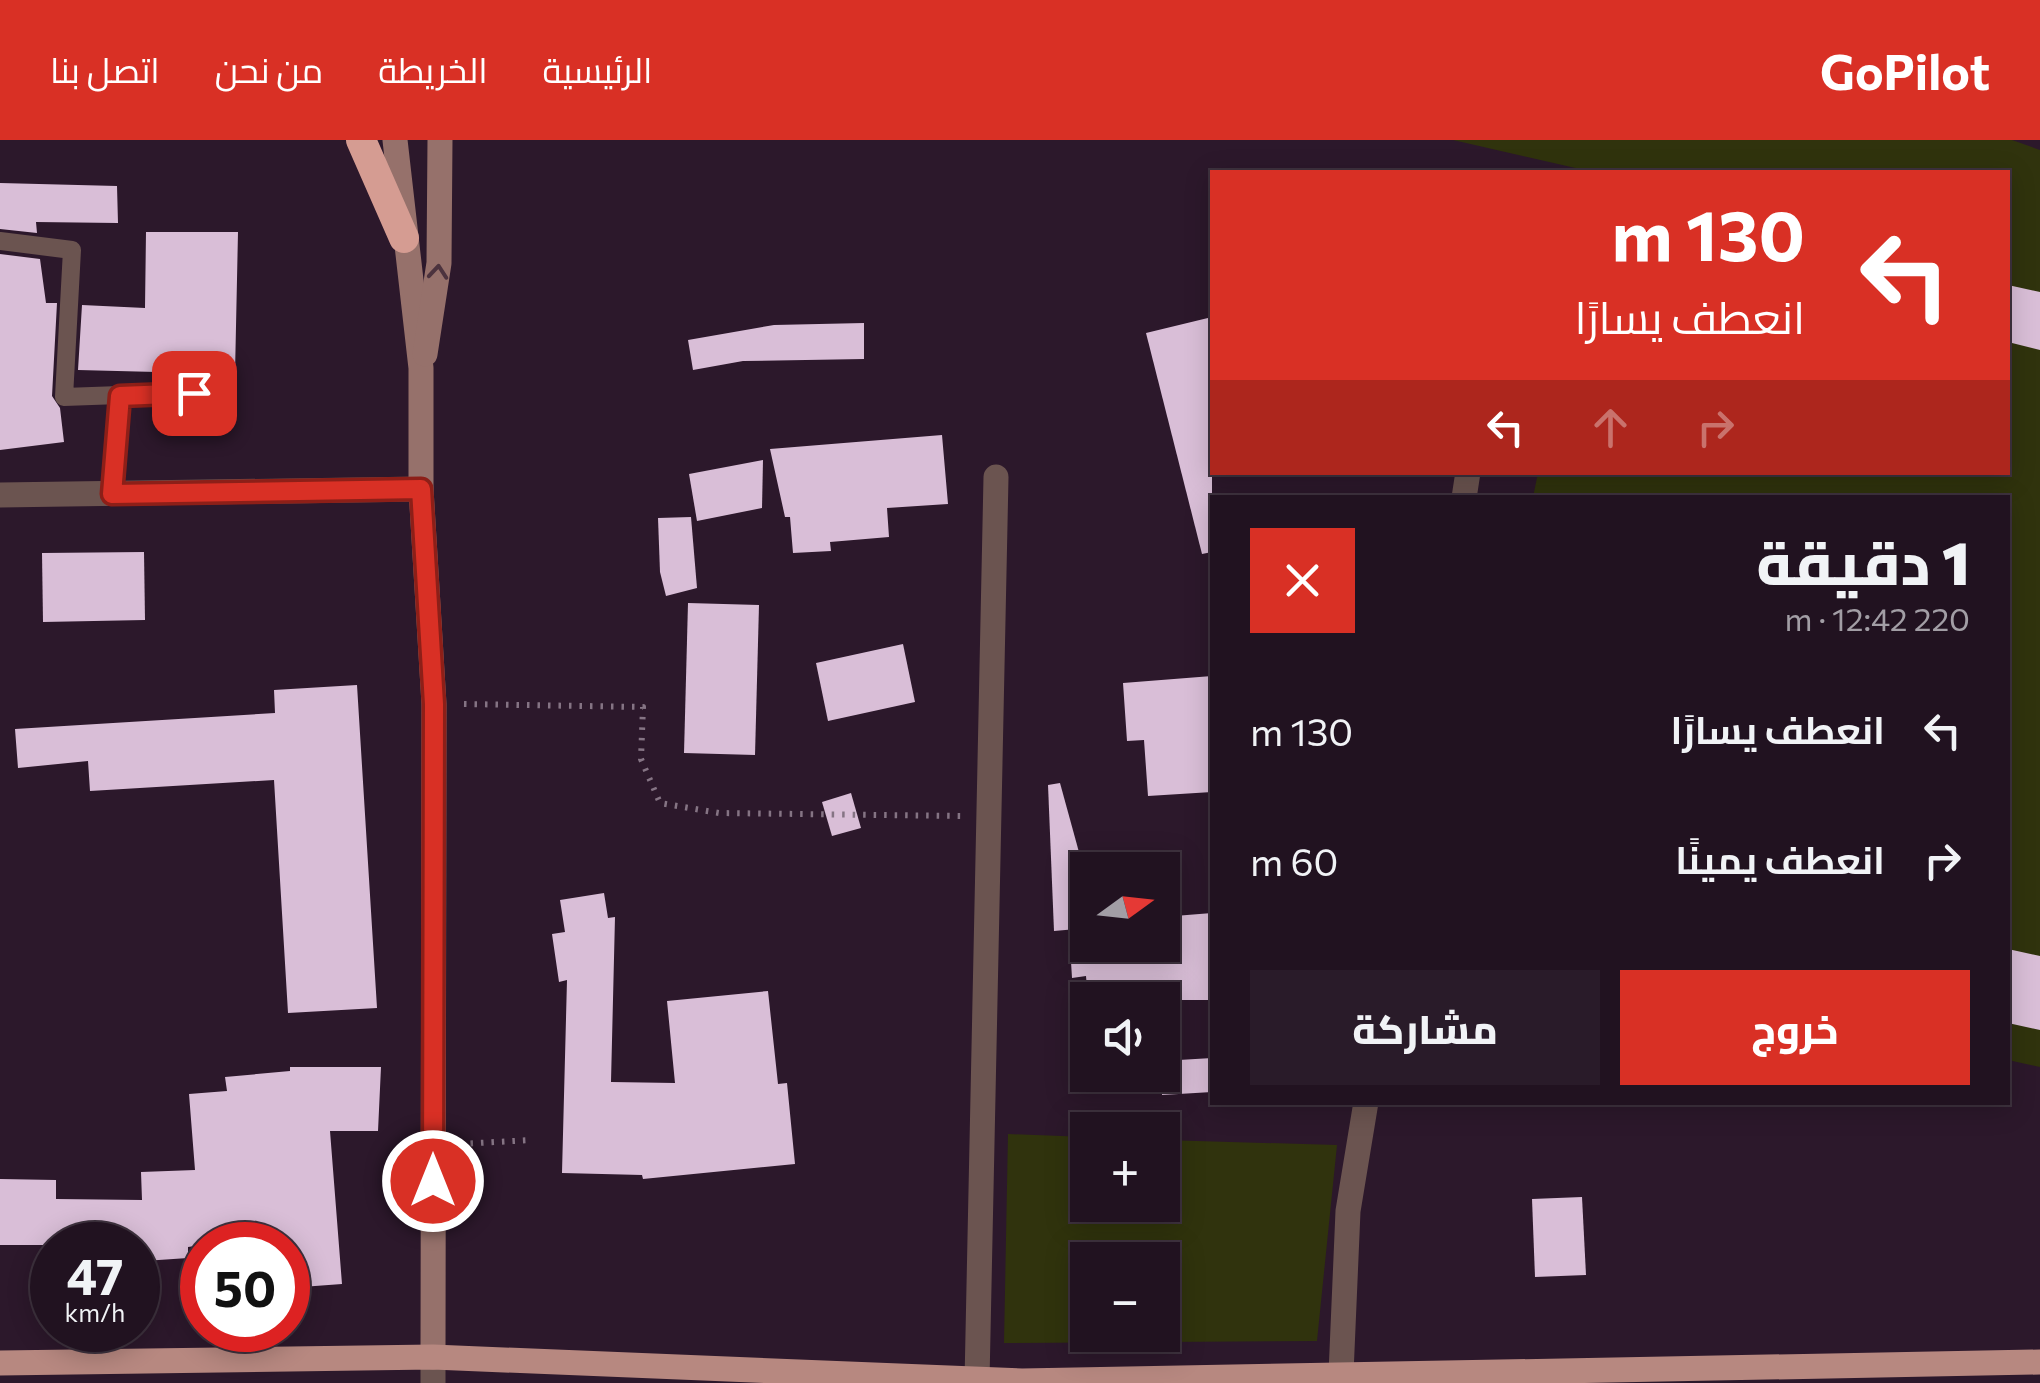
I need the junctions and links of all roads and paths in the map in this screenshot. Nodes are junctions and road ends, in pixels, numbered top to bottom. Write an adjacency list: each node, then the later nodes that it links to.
1 (361, 140): 4 (highway)
2 (395, 140): 4 (main road)
3 (440, 140): 6 (main road, one-way to 3)
4 (404, 238): 6 (main road)
5 (0, 241): 8 (lane)
6 (421, 368): 10 (main road)
7 (194, 393): 8 (lane)
8 (120, 396): 11 (lane)
9 (996, 477): 14 (street)
10 (421, 489): 11 (street); 13 (main road)
11 (112, 494): 12 (street)
12 (0, 495)
13 (434, 704): 14 (path); 17 (main road)
14 (989, 817): 23 (street)
15 (1366, 1105): 21 (street)
16 (532, 1140): 17 (path)
17 (434, 1146): 20 (main road)
18 (2040, 1362): 22 (main road)
19 (0, 1363): 20 (main road)
20 (433, 1370): 23 (main road)
21 (1341, 1374): 22 (main road); 24 (main road)
22 (1424, 1378)
23 (977, 1380): 24 (main road)
24 (1022, 1382)

